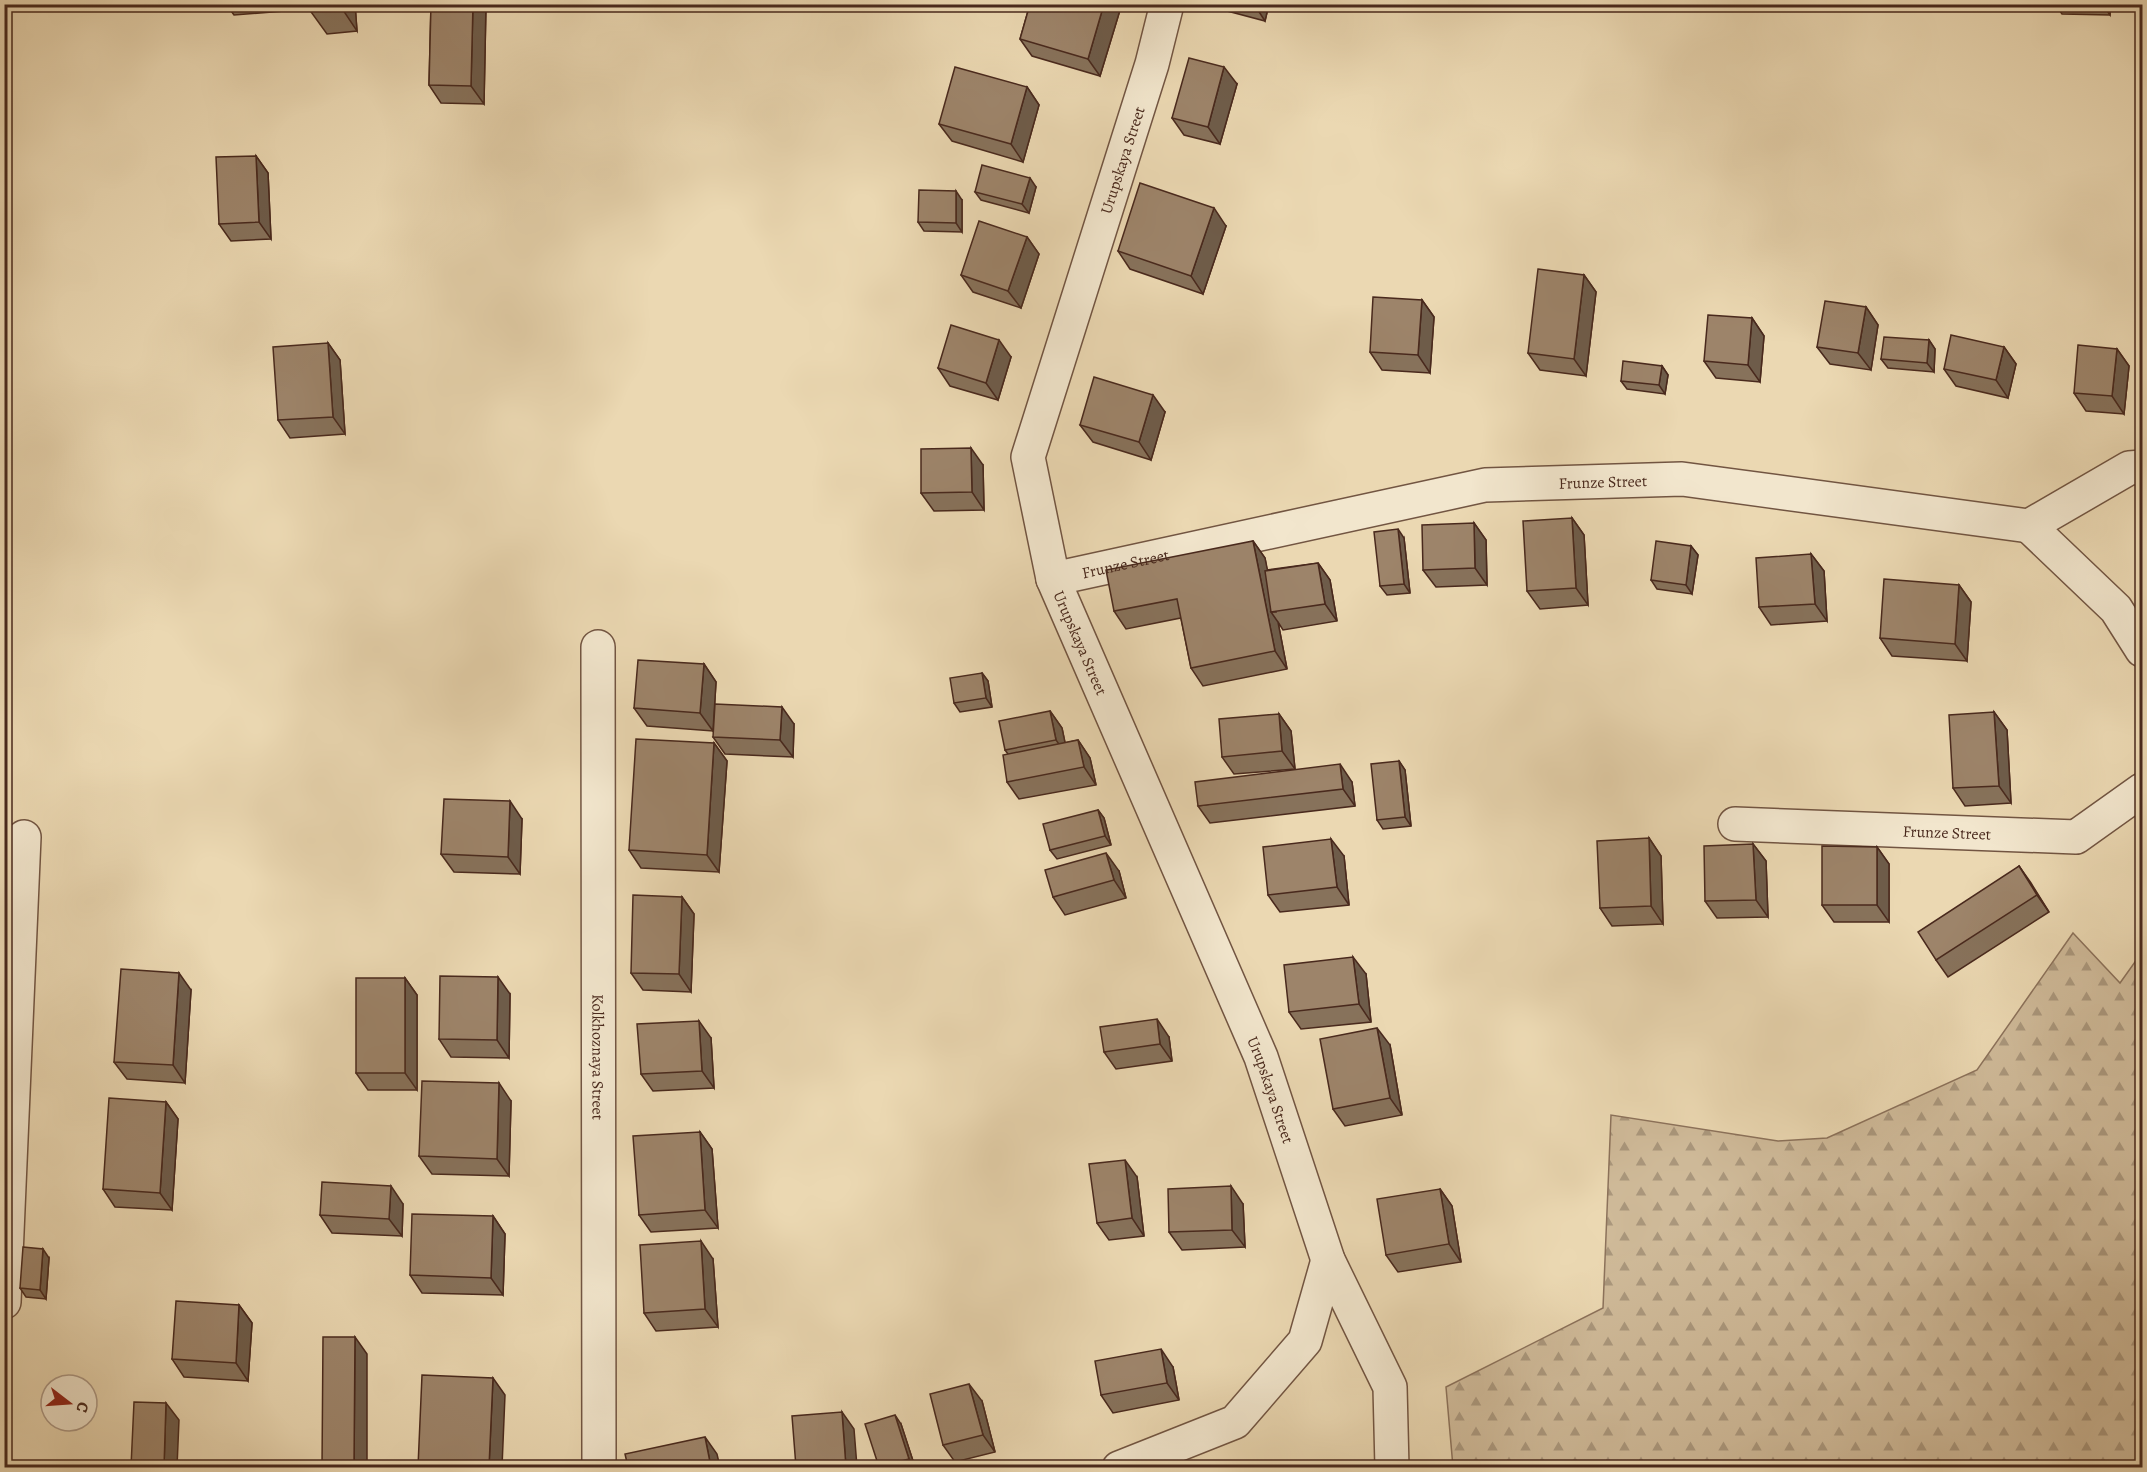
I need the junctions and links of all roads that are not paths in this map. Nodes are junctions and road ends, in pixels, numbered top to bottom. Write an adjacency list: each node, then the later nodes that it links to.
1 (1167, 4): 4 (street, Urupskaya Street)
2 (2142, 468): 3 (street)
3 (2029, 525): 4 (street, Frunze Street); 6 (street)
4 (1053, 579): 10 (street, Urupskaya Street)
5 (598, 647): 12 (street, Kolkhoznaya Street)
6 (2142, 650)
7 (2142, 790): 8 (street, Frunze Street)
8 (1735, 824)
9 (24, 837): 11 (street)
10 (1328, 1260): 13 (street); 14 (street, Urupskaya Street)
11 (4, 1302)
12 (599, 1467)
13 (1119, 1467)
14 (1392, 1467)

